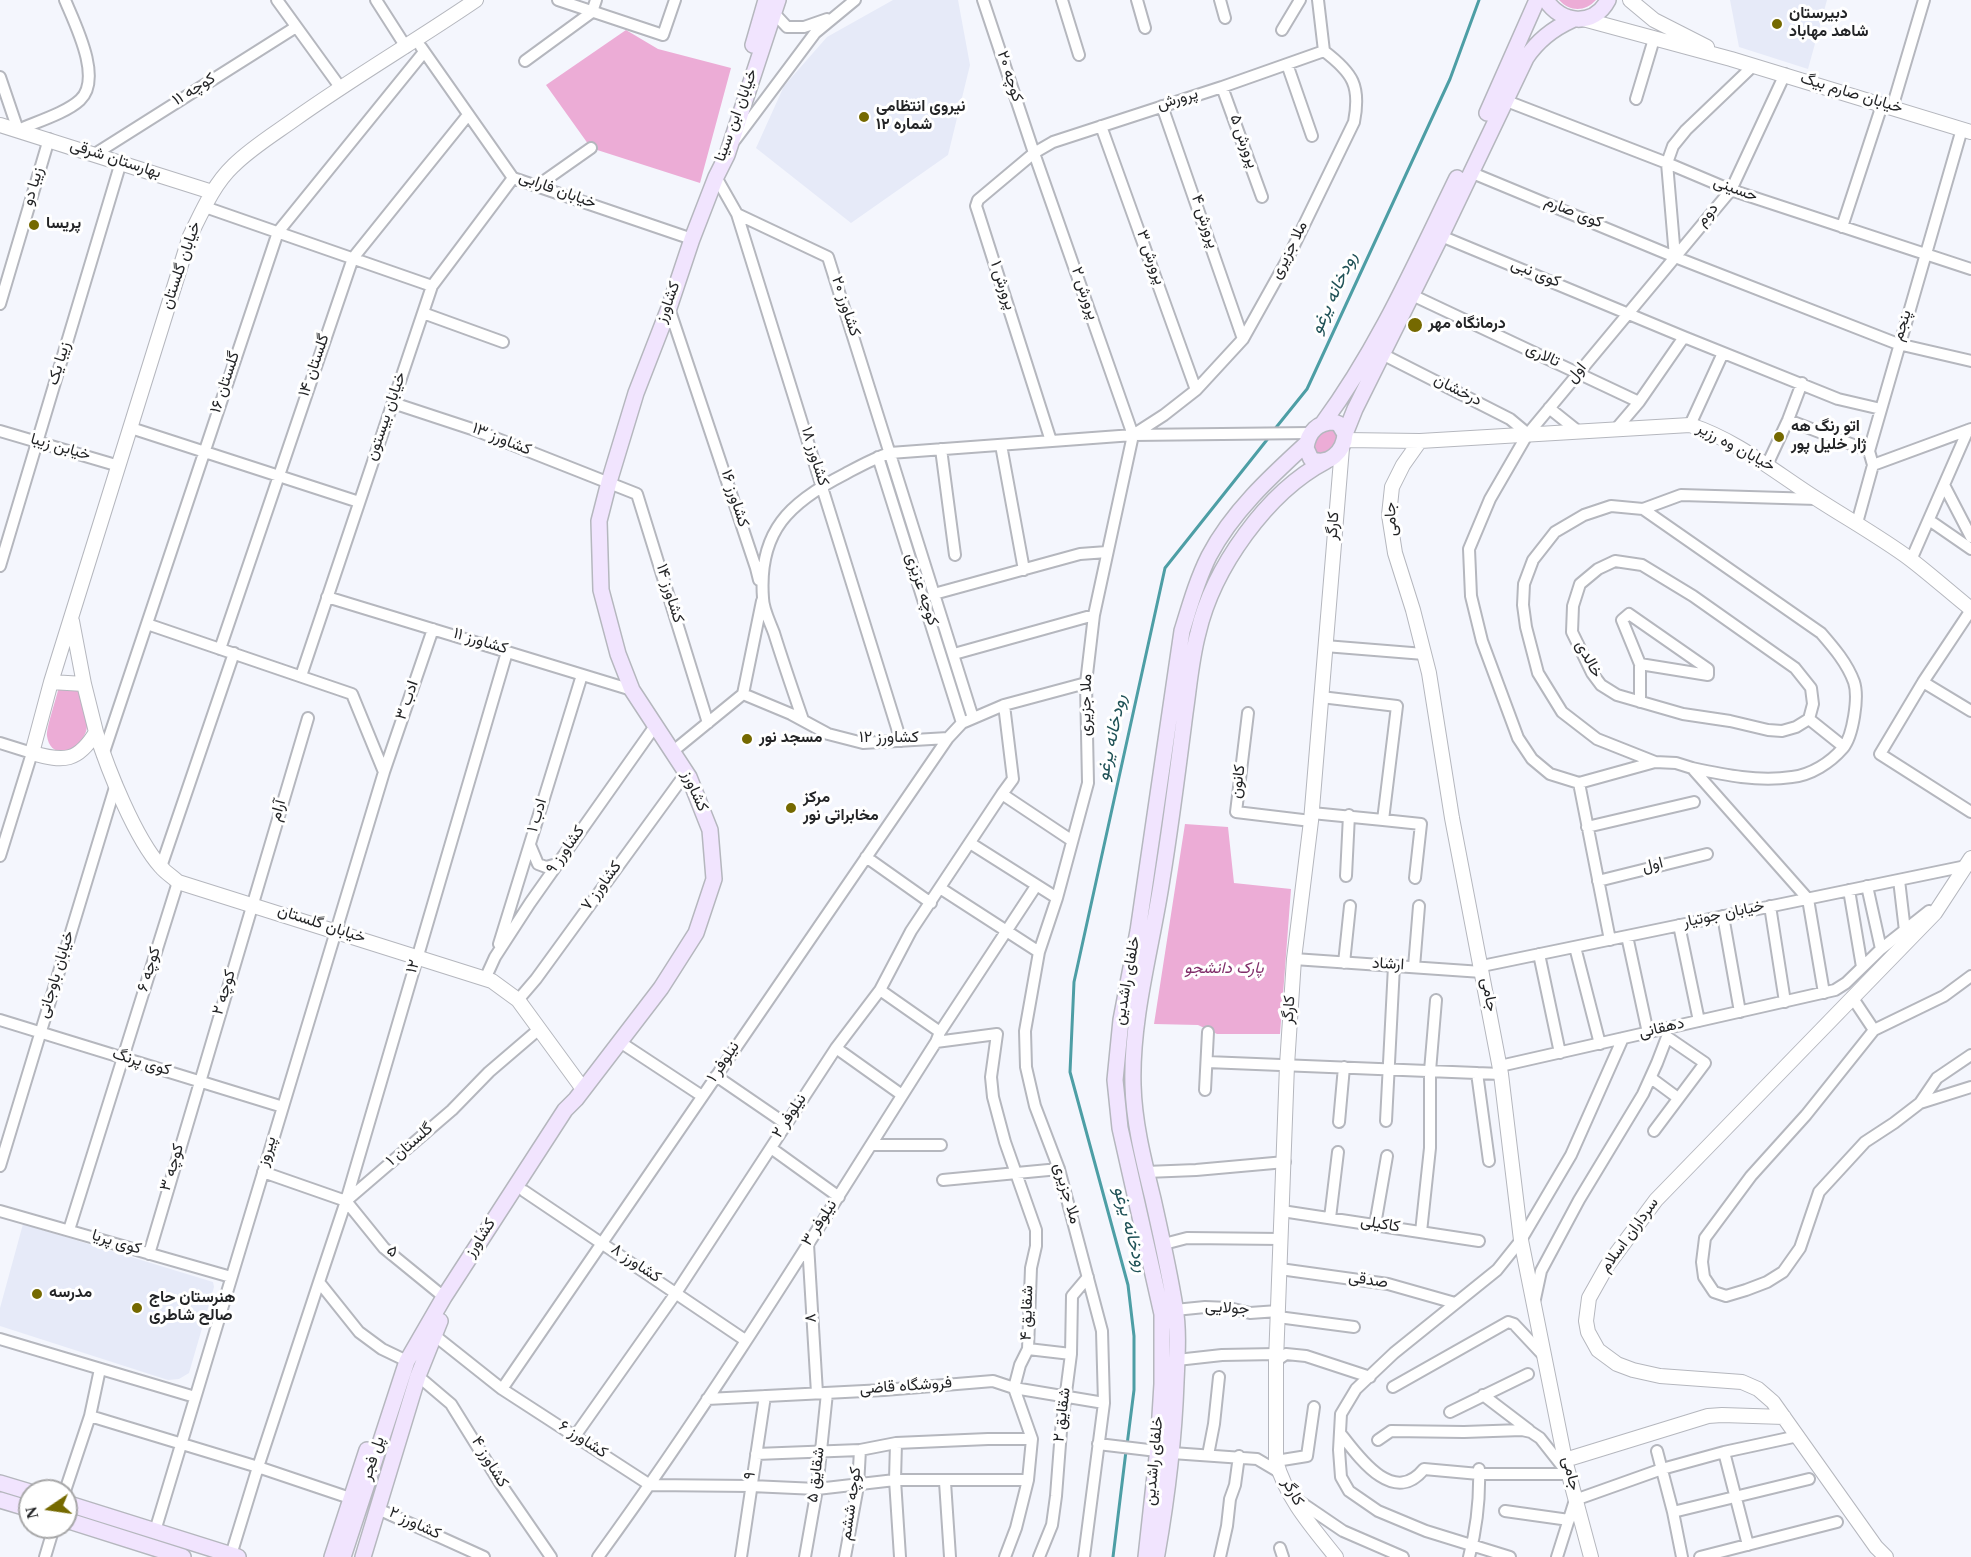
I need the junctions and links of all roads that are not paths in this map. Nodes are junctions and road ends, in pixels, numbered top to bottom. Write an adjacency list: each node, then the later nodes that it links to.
1 (65, 0): 48 (street)
2 (277, 0): 25 (street)
3 (376, 0): 29 (street, خیابان فارابی)
4 (558, 0): 21 (street)
5 (596, 0): 21 (street)
6 (675, 0): 21 (street)
7 (855, 0): 22 (street)
8 (983, 0): 54 (street, کوچه ۲۰)
9 (1062, 0): 32 (street)
10 (1137, 0): 26 (street)
11 (1220, 0): 23 (street)
12 (1318, 0): 30 (street)
13 (1537, 0): 96 (main road)
14 (1546, 0): 24 (main road)
15 (1608, 0): 24 (main road)
16 (1630, 0): 33 (street, خیابان صارم بیگ)
17 (1924, 0): 44 (street)
18 (471, 1): 29 (street, خیابان گلستان)
19 (1299, 1): 27 (street)
20 (773, 4): 22 (street); 52 (main road, خیابان ابن سینا); 59 (main road, خیابان ابن سینا)
21 (592, 12): 34 (street)
22 (833, 18): 52 (street)
23 (1225, 18)
24 (1578, 20): 28 (street, خیابان صارم بیگ); 42 (main road)
25 (296, 27): 39 (street); 55 (street, کوچه ۱۱)
26 (1145, 28)
27 (1282, 30)
28 (1654, 39): 33 (street, خیابان صارم بیگ); 41 (street)
29 (411, 43): 31 (street, خیابان فارابی); 39 (street, خیابان گلستان)
30 (1324, 51): 35 (street, پرورش); 82 (street, ملا جزیری)
31 (424, 52): 45 (street, خیابان فارابی); 68 (street, گلستان ۱۶)
32 (1079, 55)
33 (1731, 58): 36 (street, خیابان صارم بیگ)
34 (525, 61)
35 (1287, 64): 40 (street, پرورش); 50 (street)
36 (1753, 66): 37 (street, خیابان صارم بیگ); 57 (street)
37 (1785, 74): 44 (street, خیابان صارم بیگ); 62 (street, دوم)
38 (0, 77): 48 (street)
39 (340, 87): 63 (street, خیابان گلستان)
40 (1222, 87): 43 (street, پرورش); 64 (street, پرورش ۵)
41 (1636, 99)
42 (1504, 100): 57 (street, حسینی); 58 (main road)
43 (1162, 105): 47 (street, پرورش); 82 (street, پرورش ۴)
44 (1887, 106): 49 (street, خیابان صارم بیگ); 67 (street)
45 (468, 115): 60 (street, خیابان فارابی); 73 (street, گلستان ۱۴)
46 (0, 125): 48 (street, بهارستان شرقی)
47 (1101, 126): 54 (street, پرورش); 90 (street, پرورش ۳)
48 (18, 130): 51 (street, بهارستان شرقی)
49 (1966, 131): 71 (street, پنجم)
50 (1312, 135)
51 (49, 140): 55 (street, بهارستان شرقی); 77 (street, زیبا دو)
52 (730, 147): 59 (main road, خیابان ابن سینا)
53 (591, 148): 61 (street)
54 (1034, 153): 104 (street, پرورش ۲); 107 (street, پرورش ۱)
55 (95, 154): 56 (street, بهارستان شرقی)
56 (121, 162): 63 (street, بهارستان شرقی); 109 (street, زیبا یک)
57 (1667, 163): 62 (street, حسینی); 72 (street)
58 (1470, 172): 69 (main road); 72 (street, کوی صارم)
59 (718, 173): 66 (street, کشاورز ۱۸); 70 (main road, کشاورز)
60 (513, 178): 61 (street, خیابان فارابی); 75 (street, خیابان بیستون)
61 (537, 186): 70 (street, خیابان فارابی)
62 (1731, 190): 67 (street, حسینی); 72 (street, دوم)
63 (212, 192): 65 (street, خیابان گلستان)
64 (1262, 196)
65 (205, 207): 68 (street); 98 (street, خیابان گلستان)
66 (737, 214): 114 (street, کشاورز ۲۰); 123 (street, کشاورز ۱۸)
67 (1842, 227): 71 (street, حسینی)
68 (278, 232): 73 (street); 113 (street, گلستان ۱۶)
69 (1441, 236): 76 (main road); 80 (street, کوی نبی)
70 (692, 239): 78 (main road, کشاورز)
71 (1926, 255): 74 (street, حسینی); 84 (street, پنجم)
72 (1675, 257): 80 (street, دوم); 84 (street, کوی صارم)
73 (353, 258): 75 (street); 120 (street, گلستان ۱۴)
74 (1971, 269)
75 (432, 286): 79 (street, خیابان بیستون)
76 (1412, 295): 86 (main road); 88 (street, تالاری)
77 (0, 304)
78 (669, 308): 121 (main road, کشاورز); 139 (street, کشاورز ۱۶)
79 (423, 313): 83 (street); 92 (street, خیابان بیستون)
80 (1629, 313): 81 (street, کوی نبی); 88 (street, اول)
81 (1684, 338): 85 (street, کوی نبی); 91 (street)
82 (1243, 339): 90 (street, ملا جزیری)
83 (503, 342)
84 (1898, 344): 87 (street, کوی صارم); 94 (street, پنجم)
85 (1722, 353): 89 (street, کوی نبی); 97 (street)
86 (1382, 354): 103 (street, درخشان); 106 (main road)
87 (1971, 361)
88 (1578, 374): 91 (street, تالاری); 93 (street, اول)
89 (1802, 383): 94 (street, کوی نبی); 95 (street)
90 (1196, 390): 104 (street, ملا جزیری)
91 (1639, 402): 99 (street)
92 (393, 403): 121 (street, کشاورز ۱۳); 125 (street, خیابان بیستون)
93 (1549, 408): 102 (street); 103 (street, اول)
94 (1881, 409): 112 (street, پنجم)
95 (1788, 420): 112 (street); 117 (street)
96 (1323, 423): 105 (main road); 106 (main road)
97 (1690, 425): 99 (street, خیابان وه رزیر); 117 (street, خیابان وه رزیر)
98 (131, 428): 113 (street); 119 (street, خیابان گلستان)
99 (1616, 429): 102 (street, خیابان وه رزیر)
100 (1969, 429): 118 (street); 122 (street)
101 (0, 431): 109 (street, خیابن زیبا)
102 (1579, 432): 103 (street, خیابان وه رزیر)
103 (1528, 434): 108 (street, خیابان وه رزیر); 184 (street, اول)
104 (1133, 435): 105 (street); 107 (street); 132 (street, ملا جزیری)
105 (1308, 438): 116 (main road); 365 (main road, خلفای راشدین)
106 (1344, 440): 108 (street, خیابان وه رزیر); 116 (main road); 126 (street, کارگر)
107 (1051, 441): 110 (street)
108 (1420, 441): 150 (street, جامی)
109 (37, 442): 119 (street, خیابن زیبا); 135 (street, زیبا یک)
110 (1001, 445): 111 (street); 136 (street)
111 (941, 449): 114 (street); 133 (street)
112 (1869, 451): 118 (street)
113 (204, 452): 120 (street); 143 (street, گلستان ۱۶)
114 (890, 453): 115 (street); 137 (street, کشاورز ۲۰)
115 (878, 457): 123 (street); 170 (street, کوچه عزیزی)
116 (1326, 461): 126 (street); 298 (main road)
117 (1767, 465): 124 (street, خیابان وه رزیر)
118 (1873, 465): 129 (street)
119 (119, 466): 142 (street, خیابان گلستان)
120 (279, 476): 125 (street); 146 (street, گلستان ۱۴)
121 (609, 482): 158 (main road, کشاورز); 169 (street, کشاورز ۱۴)
122 (1944, 485): 128 (street); 130 (street)
123 (822, 486): 139 (street); 174 (street, کشاورز ۱۸)
124 (1817, 499): 127 (street); 129 (street, خیابان وه رزیر)
125 (359, 502): 138 (street, خیابان بیستون)
126 (1336, 505): 145 (street, کارگر)
127 (1644, 508): 176 (street); 180 (street)
128 (1929, 520): 131 (street); 134 (street)
129 (1857, 523): 134 (street, خیابان وه رزیر)
130 (1971, 537)
131 (1971, 549)
132 (1107, 552): 136 (street); 141 (street, ملا جزیری)
133 (955, 555)
134 (1911, 560): 140 (street, خیابان وه رزیر)
135 (0, 567)
136 (1023, 570): 137 (street)
137 (934, 594): 149 (street, کشاورز ۲۰)
138 (327, 597): 144 (street, کشاورز ۱۱); 153 (street, خیابان بیستون)
139 (762, 600): 159 (street, کشاورز ۱۶); 168 (street)
140 (1971, 610): 155 (street)
141 (1094, 615): 149 (street); 156 (street, ملا جزیری)
142 (71, 621): 154 (street, خیابان گلستان); 157 (street, خیابان گلستان)
143 (147, 624): 146 (street); 179 (street, گلستان ۱۶)
144 (433, 629): 147 (street, کشاورز ۱۱); 182 (street, ادب ۳)
145 (1325, 646): 150 (street); 160 (street, کارگر)
146 (220, 649): 148 (street)
147 (507, 652): 152 (street, کشاورز ۱۱); 230 (street, ۱۲)
148 (234, 653): 153 (street); 201 (street)
149 (954, 654): 166 (street, کشاورز ۲۰)
150 (1424, 654): 237 (street, جامی)
151 (1640, 664): 151 (street); 161 (street)
152 (582, 675): 158 (street, کشاورز ۱۱); 195 (street, ادب ۱)
153 (301, 676): 182 (street)
154 (51, 682): 157 (street); 178 (street, خیابان گلستان)
155 (1923, 682): 163 (street); 188 (street)
156 (1086, 683): 162 (street); 193 (street, ملا جزیری)
157 (84, 684): 172 (street, خیابان گلستان)
158 (632, 690): 171 (main road, کشاورز)
159 (743, 694): 168 (street, کشاورز ۱۲); 169 (street)
160 (1321, 697): 190 (street, کارگر); 191 (street)
161 (1640, 702): 167 (street, خالدی); 167 (street, خالدی)
162 (1004, 705): 166 (street); 186 (street, نیلوفر ۲)
163 (1971, 711)
164 (1248, 713): 190 (street, کانون)
165 (308, 718): 215 (street, آرام)
166 (973, 718): 170 (street)
167 (1809, 719): 176 (street)
168 (803, 720): 174 (street, کشاورز ۱۲)
169 (708, 723): 177 (street)
170 (962, 723): 173 (street)
171 (655, 726): 177 (main road, کشاورز); 200 (street, کشاورز ۹)
172 (96, 732): 178 (street); 179 (street, خیابان گلستان)
173 (948, 738): 174 (street, کشاورز ۱۲); 198 (street, نیلوفر ۱)
174 (901, 741)
175 (0, 743): 178 (street)
176 (1844, 747): 181 (street)
177 (672, 752): 183 (main road, کشاورز)
178 (32, 753): 197 (street)
179 (103, 755): 185 (street, خیابان گلستان)
180 (1655, 762): 181 (street); 184 (street)
181 (1692, 768): 212 (street)
182 (384, 772): 221 (street, پیروز)
183 (686, 773): 243 (street, کشاورز ۷); 257 (main road, کشاورز)
184 (1579, 783): 192 (street)
185 (116, 784): 201 (street, خیابان گلستان); 252 (street, خیابان باوجانی)
186 (1002, 794): 193 (street); 194 (street, نیلوفر ۲)
187 (1694, 802): 192 (street)
188 (1971, 812)
189 (1349, 815): 190 (street); 191 (street); 202 (street)
190 (1312, 817): 232 (street, کارگر)
191 (1383, 820): 203 (street)
192 (1587, 827): 205 (street)
193 (1071, 840): 211 (street, ملا جزیری)
194 (970, 843): 207 (street); 209 (street, نیلوفر ۲)
195 (530, 845): 200 (street); 231 (street, ادب ۱)
196 (1707, 854): 205 (street, اول)
197 (0, 856)
198 (866, 857): 214 (street); 270 (street, نیلوفر ۱)
199 (1968, 862): 204 (street, خیابان جوتیار); 213 (street, سرداران اسلام)
200 (557, 864): 231 (street, کشاورز ۹)
201 (161, 867): 206 (street, خیابان گلستان)
202 (1346, 876)
203 (1415, 878)
204 (1899, 880): 208 (street, خیابان جوتیار); 222 (street)
205 (1598, 881): 225 (street)
206 (178, 882): 215 (street, خیابان گلستان); 262 (street, کوچه ۶)
207 (1036, 886): 211 (street); 223 (street, نیلوفر ۳)
208 (1867, 886): 210 (street, خیابان جوتیار); 227 (street)
209 (940, 888): 214 (street, نیلوفر ۲); 223 (street)
210 (1849, 890): 212 (street, خیابان جوتیار); 236 (street)
211 (1057, 898): 228 (street, ملا جزیری)
212 (1808, 898): 218 (street, خیابان جوتیار); 241 (street)
213 (1944, 900): 222 (street, دهقانی); 242 (street, سرداران اسلام)
214 (931, 903): 240 (street, نیلوفر ۲)
215 (253, 905): 221 (street, خیابان گلستان); 272 (street, کوچه ۲)
216 (1350, 906): 233 (street)
217 (1419, 906): 235 (street)
218 (1770, 906): 219 (street, خیابان جوتیار); 245 (street)
219 (1723, 916): 220 (street, خیابان جوتیار); 246 (street)
220 (1679, 925): 224 (street, خیابان جوتیار); 248 (street)
221 (336, 931): 230 (street, خیابان گلستان); 282 (street, پیروز)
222 (1905, 931): 227 (street, دهقانی)
223 (1006, 932): 228 (street); 255 (street, نیلوفر ۳)
224 (1627, 936): 225 (street, خیابان جوتیار); 253 (street)
225 (1610, 940): 226 (street, خیابان جوتیار)
226 (1575, 947): 229 (street, خیابان جوتیار); 258 (street)
227 (1881, 949): 236 (street, دهقانی)
228 (1039, 952): 295 (street, ملا جزیری)
229 (1539, 954): 237 (street, خیابان جوتیار); 260 (street)
230 (418, 957): 239 (street, خیابان گلستان); 302 (street, ۱۲)
231 (495, 957): 239 (street, کشاورز ۹)
232 (1294, 959): 233 (street, ارشاد); 264 (street, کارگر)
233 (1344, 963): 234 (street, ارشاد)
234 (1394, 966): 235 (street, ارشاد); 266 (street)
235 (1414, 967): 237 (street, ارشاد)
236 (1862, 968): 241 (street, دهقانی)
237 (1482, 969): 267 (street, جامی)
238 (1971, 976): 250 (street)
239 (485, 979): 243 (street, خیابان گلستان)
240 (880, 990): 255 (street); 259 (street, نیلوفر ۲)
241 (1824, 993): 245 (street, دهقانی)
242 (1852, 997): 250 (street); 353 (street, سرداران اسلام)
243 (518, 1000): 249 (street, خیابان گلستان)
244 (1436, 1000): 268 (street)
245 (1785, 1002): 246 (street, دهقانی)
246 (1740, 1012): 248 (street, دهقانی)
247 (0, 1020): 252 (street, کوی پرنگ)
248 (1700, 1021): 254 (street, دهقانی)
249 (538, 1030): 277 (street, خیابان گلستان); 302 (street, گلستان ۱)
250 (1874, 1030): 281 (street)
251 (1208, 1032): 263 (street)
252 (40, 1033): 262 (street, کوی پرنگ); 294 (street, خیابان باوجانی)
253 (1648, 1033): 254 (street, دهقانی); 256 (street, دهقانی)
254 (1667, 1033): 271 (street); 280 (street)
255 (938, 1037): 278 (street, نیلوفر ۳); 297 (street, شقایق ۴)
256 (1623, 1038): 258 (street, دهقانی); 310 (street)
257 (620, 1042): 277 (main road, کشاورز); 279 (street)
258 (1600, 1044): 260 (street, دهقانی)
259 (836, 1048): 278 (street); 285 (street, نیلوفر ۲)
260 (1560, 1053): 267 (street, دهقانی)
261 (1971, 1055): 281 (street)
262 (123, 1058): 272 (street, کوی پرنگ); 307 (street, کوچه ۶)
263 (1207, 1062): 264 (street, دهقانی); 274 (street)
264 (1287, 1065): 265 (street, دهقانی); 293 (street, کارگر)
265 (1344, 1067): 266 (street, دهقانی); 284 (street)
266 (1388, 1069): 268 (street, دهقانی); 283 (street)
267 (1501, 1070): 269 (street, دهقانی); 310 (street, جامی)
268 (1431, 1071): 269 (street, دهقانی); 308 (street)
269 (1477, 1073): 292 (street)
270 (716, 1076): 279 (street, نیلوفر ۱); 285 (street)
271 (1651, 1078): 280 (street); 323 (street)
272 (200, 1082): 282 (street, کوی پرنگ); 315 (street, کوچه ۳)
273 (1971, 1087): 276 (street)
274 (1205, 1090)
275 (1971, 1092): 276 (street)
276 (1953, 1093): 281 (street)
277 (579, 1094): 300 (main road); 321 (main road, کشاورز)
278 (902, 1095): 287 (street, نیلوفر ۳)
279 (702, 1096): 312 (street, نیلوفر ۱)
280 (1678, 1098): 286 (street)
281 (1920, 1102)
282 (283, 1107): 296 (street, پیروز)
283 (1386, 1121)
284 (1339, 1122)
285 (786, 1124): 289 (street, نیلوفر ۲)
286 (1654, 1131)
287 (872, 1145): 288 (street); 301 (street, نیلوفر ۳)
288 (941, 1145)
289 (771, 1148): 301 (street); 320 (street, نیلوفر ۲)
290 (1338, 1152): 305 (street)
291 (1387, 1156): 306 (street)
292 (1489, 1161)
293 (1285, 1162): 298 (street); 304 (street, کارگر)
294 (0, 1166)
295 (1059, 1169): 297 (street); 318 (street, ملا جزیری)
296 (263, 1172): 302 (street); 317 (street, پیروز)
297 (1016, 1172): 299 (street); 330 (street, شقایق ۴)
298 (1146, 1172): 314 (main road)
299 (943, 1180)
300 (524, 1191): 312 (street, کشاورز ۸); 326 (main road)
301 (839, 1197): 313 (street, نیلوفر ۳)
302 (346, 1200): 319 (street, ۱۲); 321 (street, ۵)
303 (0, 1210): 307 (street, کوی پریا)
304 (1282, 1211): 305 (street, کاکیلی); 309 (street, کارگر)
305 (1330, 1218): 306 (street, کاکیلی)
306 (1375, 1225): 308 (street, کاکیلی)
307 (69, 1230): 315 (street, کوی پریا)
308 (1421, 1232): 311 (street, کاکیلی)
309 (1281, 1239): 314 (street); 316 (street, کارگر)
310 (1521, 1240): 322 (street); 323 (street, جامی)
311 (1479, 1241)
312 (602, 1243): 320 (street, کشاورز ۸); 342 (street, نیلوفر ۱)
313 (808, 1243): 329 (street, نیلوفر ۳); 343 (street, ۸)
314 (1164, 1244): 324 (main road)
315 (148, 1254): 317 (street, کوی پریا)
316 (1280, 1269): 322 (street, صدقی); 325 (street, کارگر)
317 (231, 1277): 346 (street, پیروز)
318 (1088, 1277): 331 (street, شقایق ۲); 349 (street, ملا جزیری)
319 (319, 1282): 335 (street, کشاورز ۴); 372 (street, ۱۲)
320 (676, 1293): 329 (street, کشاورز ۸); 356 (street, نیلوفر ۲)
321 (444, 1296): 326 (main road, کشاورز)
322 (1455, 1303): 339 (street)
323 (1534, 1303): 332 (street, جامی)
324 (1175, 1310): 325 (street, جولایی); 334 (main road)
325 (1278, 1314): 327 (street, جولایی); 333 (street, کارگر)
326 (436, 1324): 335 (main road, کشاورز); 342 (street, کشاورز ۶)
327 (1354, 1327)
328 (0, 1339): 336 (street)
329 (745, 1340): 348 (street, نیلوفر ۳)
330 (1028, 1349): 331 (street); 341 (street, شقایق ۴)
331 (1071, 1354): 347 (street, شقایق ۲)
332 (1544, 1356): 340 (street); 371 (street, جامی)
333 (1276, 1358): 334 (street); 339 (street); 373 (street, کارگر)
334 (1177, 1360): 365 (main road)
335 (410, 1365): 389 (main road); 395 (main road); 411 (main road, پل فجر); 412 (main road); 415 (street, کشاورز ۴)
336 (100, 1369): 346 (street); 352 (street)
337 (1528, 1374): 344 (street)
338 (1219, 1377): 369 (street)
339 (1370, 1377): 355 (street)
340 (1393, 1387)
341 (1014, 1388): 343 (street, فروشگاه قاضی); 347 (street, فروشگاه قاضی); 358 (street)
342 (502, 1389): 356 (street, کشاورز ۶)
343 (822, 1393): 345 (street, فروشگاه قاضی); 367 (street, شقایق ۵)
344 (1483, 1395): 351 (street); 354 (street)
345 (765, 1396): 348 (street, فروشگاه قاضی); 368 (street, ۹)
346 (195, 1397): 360 (street, پیروز)
347 (1066, 1397): 349 (street, فروشگاه قاضی); 423 (street, شقایق ۲)
348 (707, 1399): 383 (street, نیلوفر ۳)
349 (1104, 1403): 362 (street, ملا جزیری)
350 (1314, 1407): 373 (street)
351 (1450, 1412)
352 (90, 1416): 360 (street); 377 (street)
353 (1784, 1417): 357 (street, سرداران اسلام); 371 (street)
354 (1532, 1432): 359 (street); 376 (street)
355 (1340, 1433): 375 (street); 403 (street)
356 (575, 1436): 383 (street, کشاورز ۶)
357 (1798, 1436): 366 (street); 436 (street, سرداران اسلام)
358 (1032, 1439): 361 (street); 380 (street)
359 (1378, 1440)
360 (181, 1443): 372 (street); 401 (street, پیروز)
361 (896, 1443): 363 (street); 379 (street)
362 (1098, 1444): 365 (street); 424 (street, ملا جزیری)
363 (860, 1450): 367 (street); 385 (street, کوچه ششم)
364 (1657, 1451): 374 (street)
365 (1164, 1452): 369 (street); 425 (main road, خلفای راشدین); 426 (main road)
366 (1724, 1452): 374 (street); 390 (street)
367 (821, 1453): 368 (street); 387 (street, شقایق ۵)
368 (756, 1454): 384 (street, ۹)
369 (1208, 1455): 370 (street)
370 (1239, 1456): 373 (street); 427 (street)
371 (1564, 1460): 376 (street, جامی)
372 (258, 1467): 389 (street); 407 (street, ۱۲)
373 (1278, 1467): 388 (street, کارگر)
374 (1662, 1469): 392 (street); 397 (street)
375 (1479, 1471): 376 (street); 403 (street)
376 (1568, 1474): 392 (street, جامی)
377 (69, 1479)
378 (1809, 1479): 390 (street)
379 (895, 1480): 381 (street); 385 (street); 420 (street)
380 (1028, 1480): 381 (street); 422 (street)
381 (945, 1482): 421 (street)
382 (0, 1483): 386 (main road)
383 (650, 1485): 384 (street); 416 (street, نیلوفر ۳)
384 (751, 1485): 387 (street); 417 (street, ۹)
385 (858, 1486): 387 (street); 419 (street, کوچه ششم)
386 (18, 1488)
387 (817, 1490): 418 (street, شقایق ۵)
388 (1292, 1496): 428 (street, کارگر); 429 (street)
389 (350, 1498): 410 (main road)
390 (1735, 1498): 397 (street); 404 (street)
391 (0, 1500): 393 (main road)
392 (1575, 1500): 398 (street); 433 (street, جامی)
393 (18, 1505)
394 (78, 1507): 401 (main road)
395 (378, 1509): 413 (main road); 414 (street, کشاورز ۲)
396 (1505, 1510): 398 (street)
397 (1672, 1512): 434 (street)
398 (1569, 1520): 432 (street)
399 (1837, 1522): 404 (street)
400 (78, 1524): 405 (main road)
401 (155, 1531): 407 (main road)
402 (50, 1539): 408 (street)
403 (1472, 1544): 430 (street); 431 (street)
404 (1748, 1545): 406 (street)
405 (159, 1553): 409 (main road)
406 (1725, 1554): 435 (street)
407 (234, 1556)
408 (45, 1557)
409 (183, 1557)
410 (332, 1557)
411 (343, 1557)
412 (351, 1557)
413 (363, 1557)
414 (484, 1557)
415 (551, 1557)
416 (598, 1557)
417 (741, 1557)
418 (805, 1557)
419 (845, 1557)
420 (900, 1557)
421 (950, 1557)
422 (1005, 1557)
423 (1039, 1557)
424 (1084, 1557)
425 (1146, 1557)
426 (1156, 1557)
427 (1220, 1557)
428 (1336, 1557)
429 (1403, 1557)
430 (1468, 1557)
431 (1510, 1557)
432 (1557, 1557)
433 (1591, 1557)
434 (1683, 1557)
435 (1700, 1557)
436 (1886, 1557)

